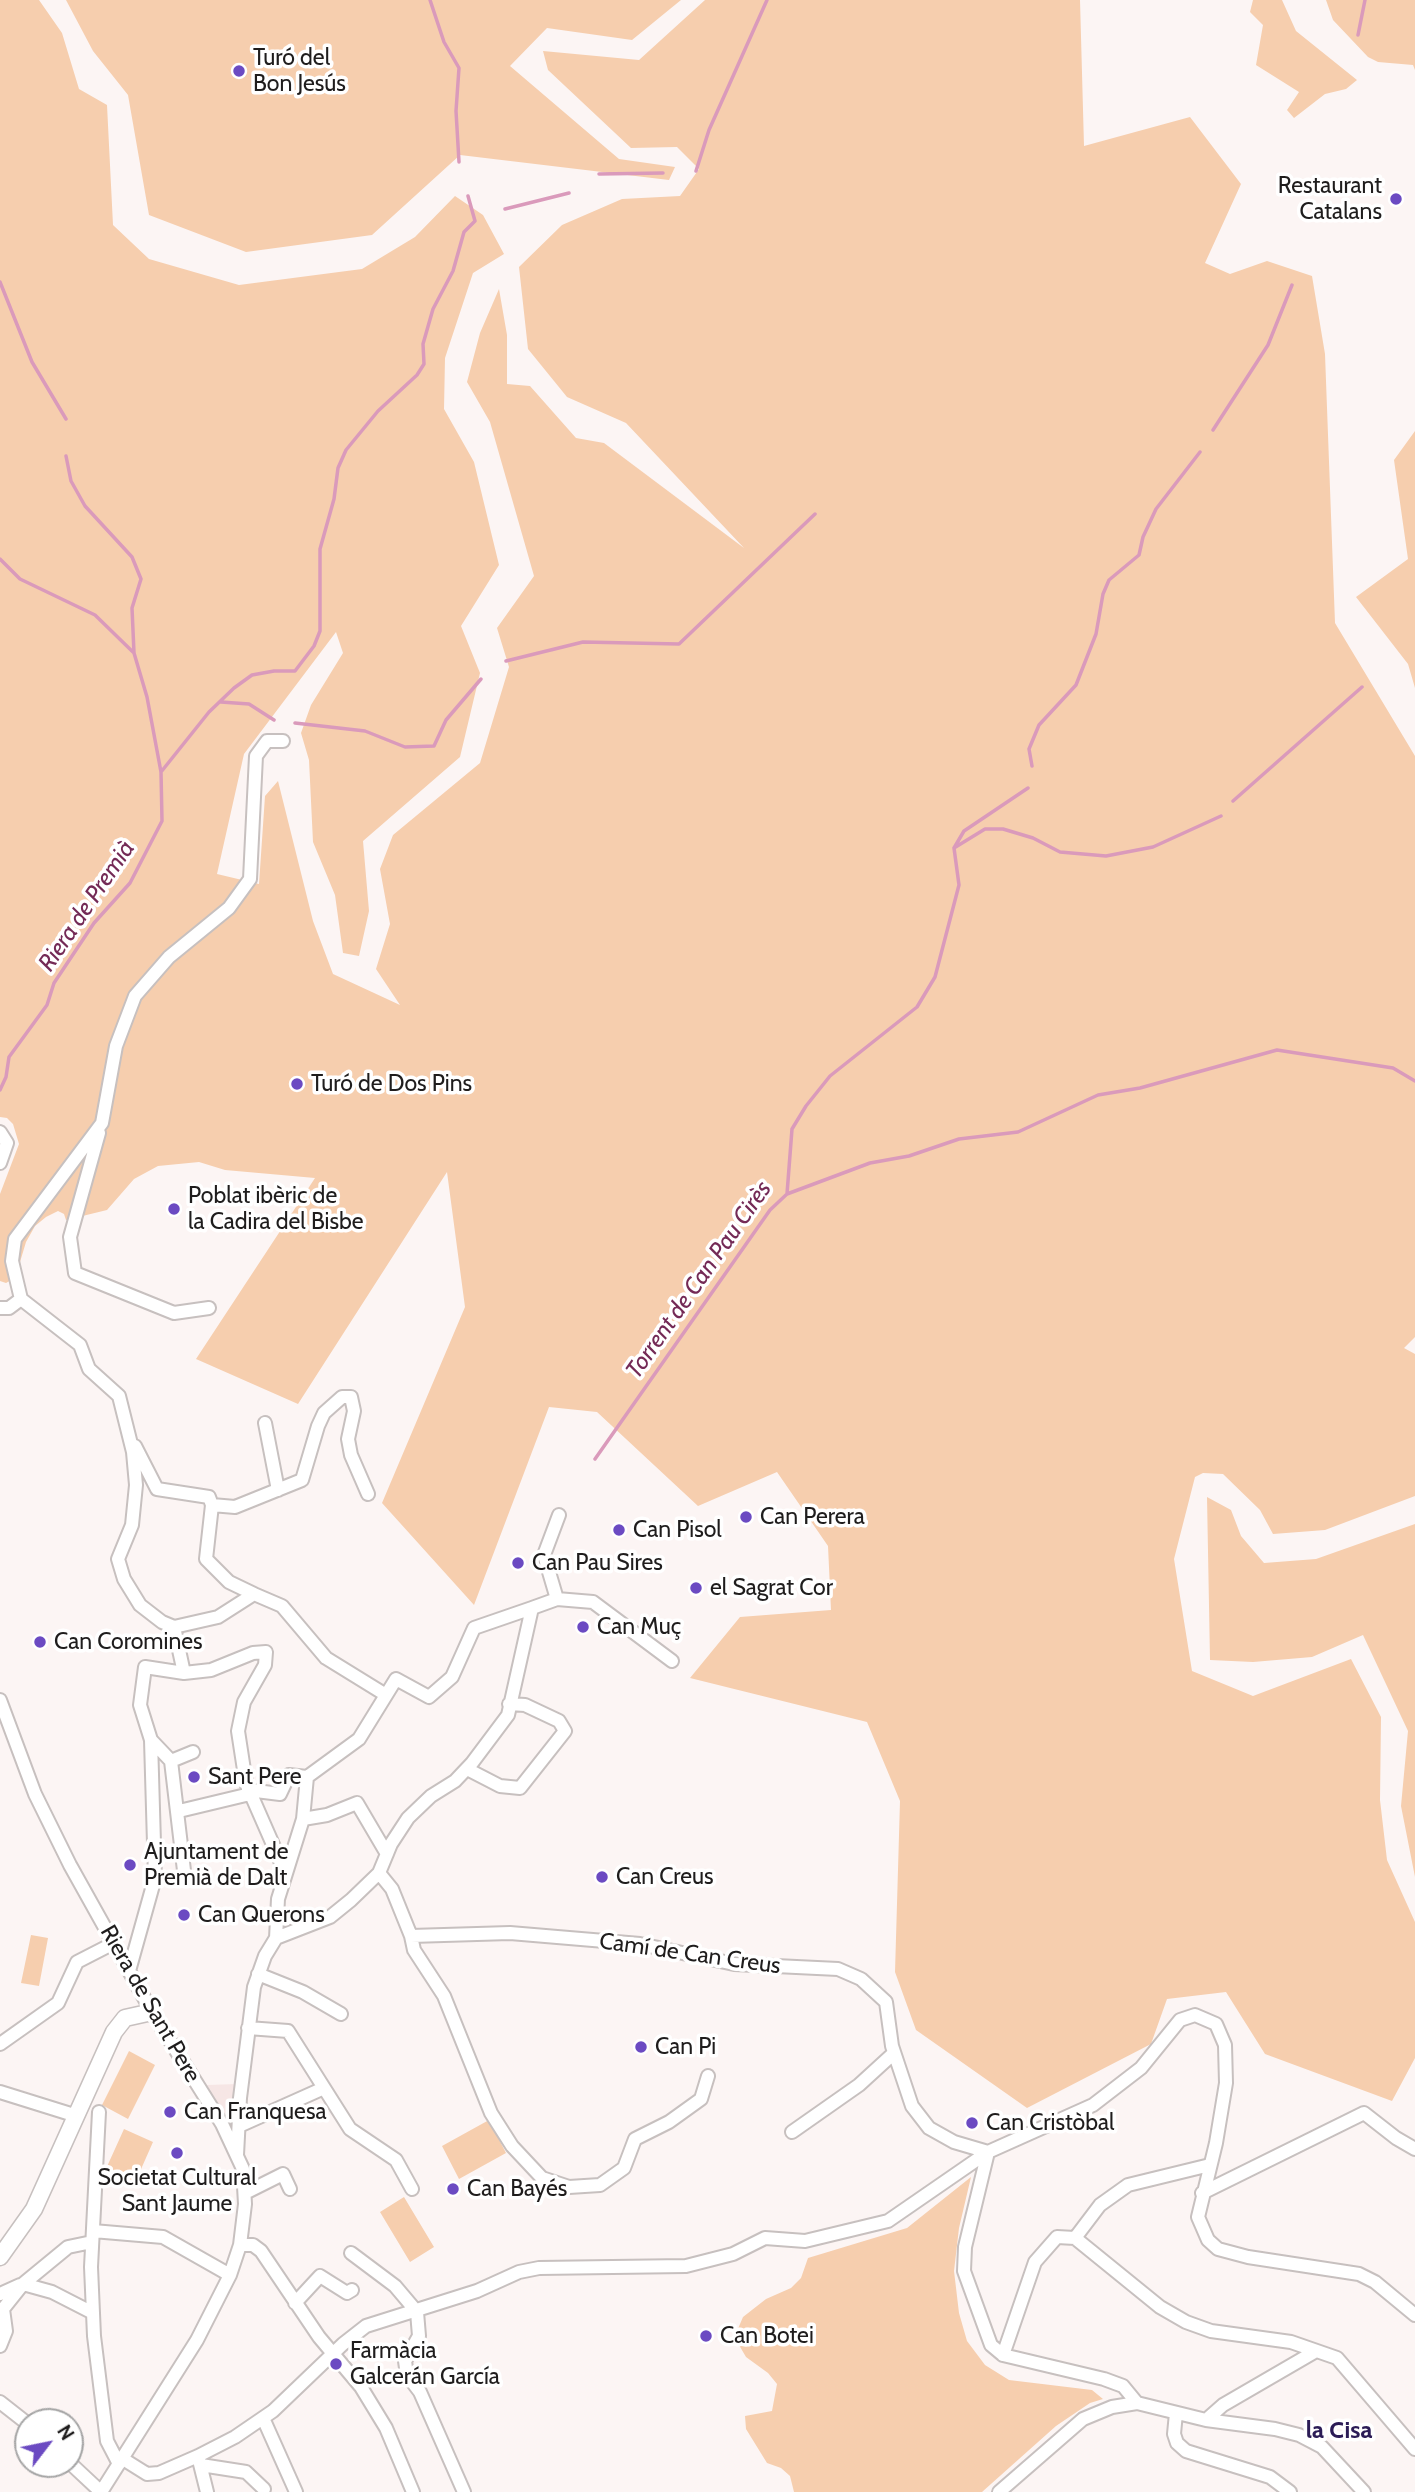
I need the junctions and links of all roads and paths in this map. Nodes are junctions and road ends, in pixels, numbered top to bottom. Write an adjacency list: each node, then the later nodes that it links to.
1 (283, 741): 2 (street)
2 (102, 1123): 5 (street); 7 (street)
3 (0, 1132): 4 (street)
4 (0, 1163)
5 (21, 1299): 6 (street); 9 (street)
6 (0, 1308)
7 (209, 1308)
8 (265, 1423): 10 (street)
9 (129, 1434): 12 (street); 17 (street)
10 (278, 1490): 11 (street); 12 (street)
11 (368, 1494)
12 (212, 1504): 14 (street)
13 (559, 1515): 15 (street)
14 (254, 1594): 17 (street); 20 (street)
15 (558, 1599): 16 (street); 18 (street)
16 (532, 1608): 20 (street); 22 (street)
17 (174, 1627): 19 (street)
18 (672, 1661)
19 (184, 1673): 23 (street); 28 (street)
20 (386, 1695): 27 (street)
21 (0, 1700): 37 (street, Riera de Sant Pere)
22 (509, 1704): 26 (street); 26 (street)
23 (151, 1740): 25 (street); 38 (street)
24 (193, 1752): 25 (street)
25 (171, 1761): 29 (street)
26 (467, 1769): 31 (street)
27 (307, 1777): 28 (street); 30 (street)
28 (249, 1792): 29 (street); 32 (street)
29 (179, 1811): 34 (street)
30 (303, 1819): 31 (street); 32 (street)
31 (387, 1854): 33 (street)
32 (285, 1872): 36 (street)
33 (379, 1873): 35 (street); 36 (street)
34 (185, 1879)
35 (411, 1936): 44 (street, Camí de Can Creus); 45 (street)
36 (276, 1938): 39 (street)
37 (114, 1943): 38 (street, Riera de Sant Pere); 43 (street)
38 (129, 1971): 40 (street, Riera de Sant Pere)
39 (258, 1974): 41 (street); 42 (street)
40 (152, 2012): 49 (street); 54 (street, Riera de Sant Pere)
41 (341, 2014)
42 (248, 2028): 46 (street); 50 (street)
43 (0, 2044)
44 (894, 2053): 51 (street); 53 (street, Camí de Can Creus)
45 (708, 2076)
46 (324, 2088): 50 (street); 57 (street)
47 (0, 2092): 49 (street)
48 (99, 2112): 60 (street)
49 (77, 2116): 64 (street)
50 (239, 2126): 54 (street)
51 (792, 2132)
52 (1415, 2149): 59 (street)
53 (988, 2152): 55 (street); 70 (street); 76 (street)
54 (237, 2157): 58 (street, Riera de Sant Pere)
55 (1210, 2165): 59 (street); 61 (street)
56 (290, 2189): 58 (street)
57 (412, 2189)
58 (245, 2193): 62 (street, Riera de Sant Pere)
59 (1202, 2193): 72 (street)
60 (93, 2236): 65 (street); 66 (street); 71 (street)
61 (1075, 2238): 74 (street); 76 (street)
62 (240, 2245): 65 (street, Riera de Sant Pere); 69 (street)
63 (351, 2253): 70 (street)
64 (0, 2257)
65 (230, 2275): 85 (street, Riera de Sant Pere)
66 (23, 2284): 68 (street); 71 (street); 73 (street)
67 (352, 2290): 69 (street)
68 (0, 2294)
69 (295, 2303): 75 (street)
70 (417, 2312): 75 (street); 92 (street)
71 (93, 2314): 85 (street)
72 (1415, 2315)
73 (0, 2346)
74 (1316, 2351): 82 (street); 83 (street)
75 (333, 2353): 81 (street); 91 (street)
76 (1003, 2356): 78 (street)
77 (0, 2402): 79 (street)
78 (1137, 2403): 80 (street); 93 (street)
79 (14, 2413)
80 (1176, 2413): 82 (street); 94 (street)
81 (263, 2418): 84 (street); 90 (street)
82 (1206, 2420): 95 (street)
83 (1415, 2449)
84 (199, 2461): 85 (street); 87 (street); 89 (street)
85 (121, 2462): 88 (street, Riera de Sant Pere)
86 (84, 2476): 88 (street)
87 (264, 2488)
88 (101, 2492)
89 (207, 2492)
90 (296, 2492)
91 (413, 2492)
92 (464, 2492)
93 (999, 2492)
94 (1290, 2492)
95 (1364, 2492)

